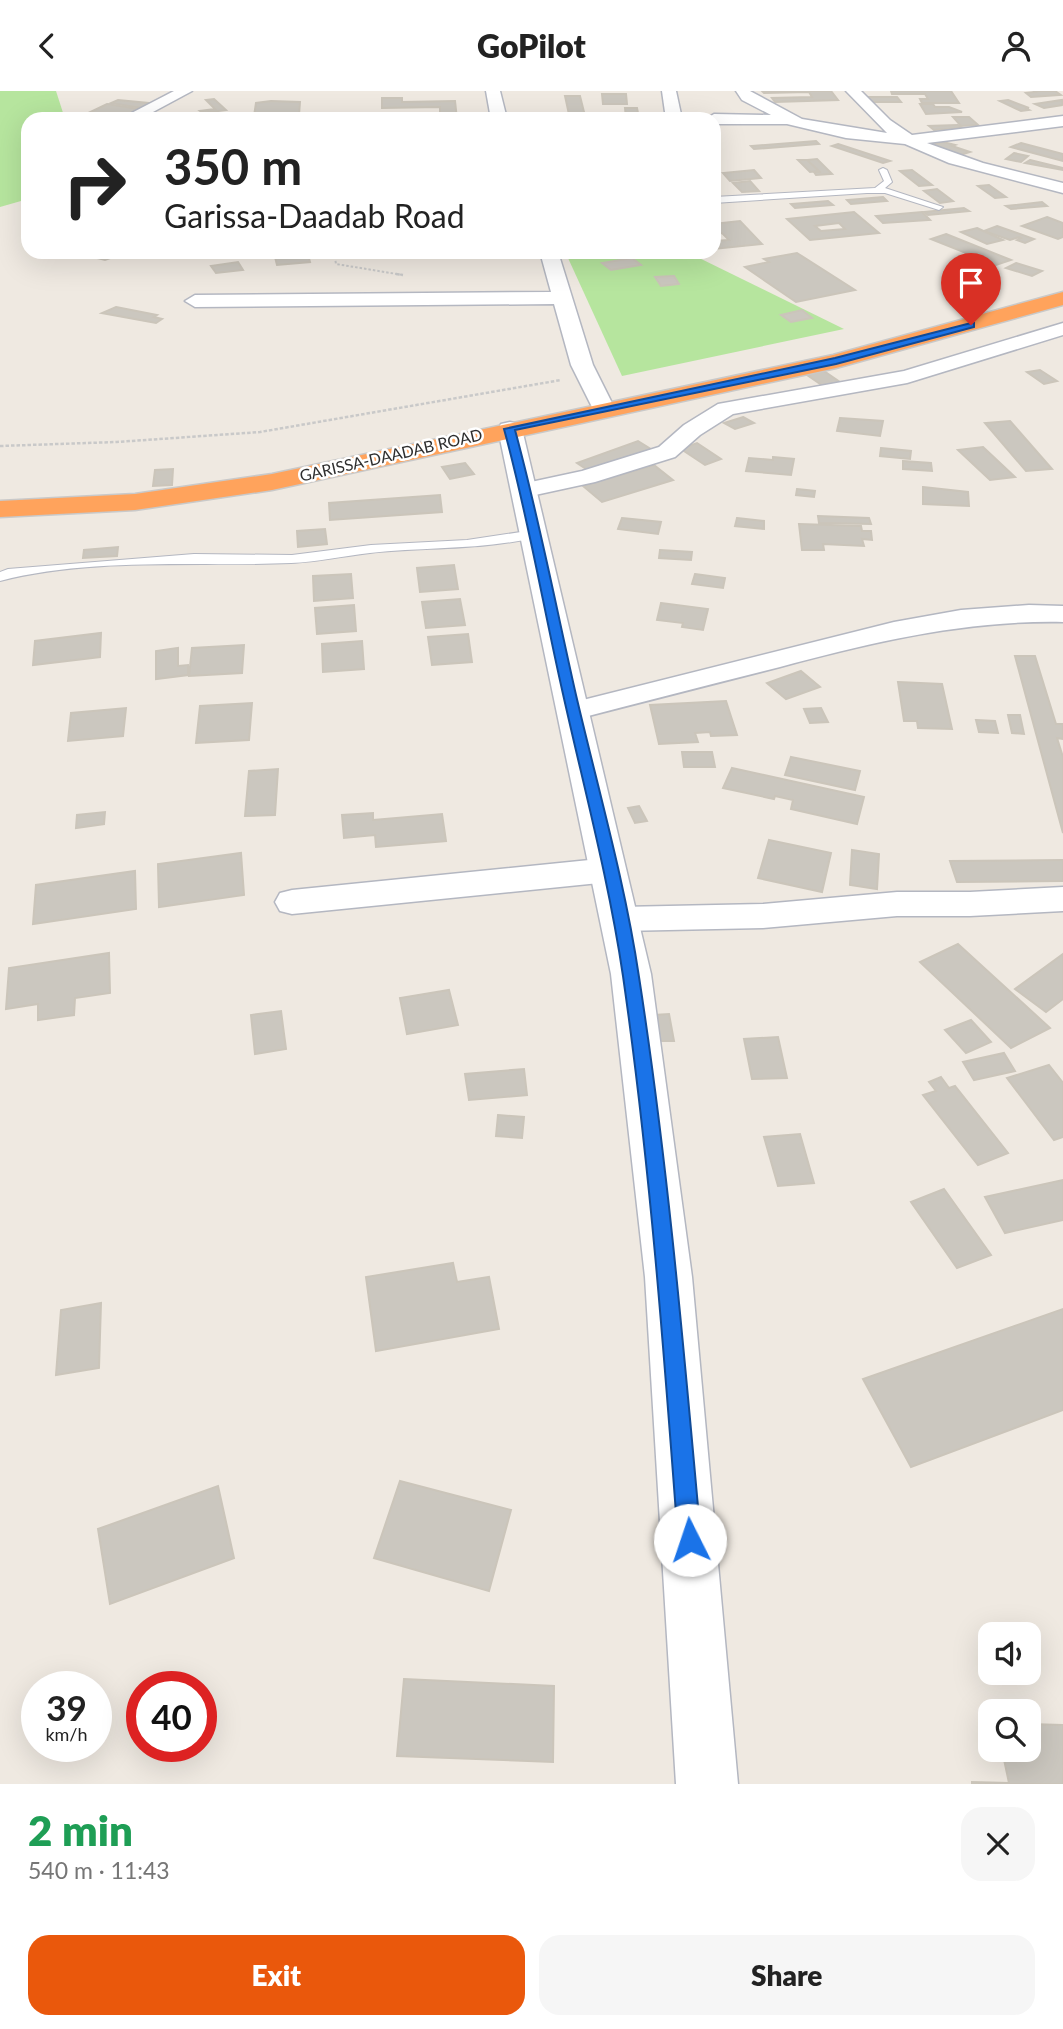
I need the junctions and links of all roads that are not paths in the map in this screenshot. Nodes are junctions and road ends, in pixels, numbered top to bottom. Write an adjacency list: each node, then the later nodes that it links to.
1 (185, 91): 6 (street)
2 (493, 91): 7 (street)
3 (669, 91): 8 (street)
4 (743, 91): 10 (street)
5 (853, 91): 12 (street)
6 (142, 112)
7 (498, 112)
8 (673, 112)
9 (721, 119): 10 (street)
10 (788, 120): 12 (street)
11 (1063, 121): 12 (street)
12 (911, 140): 14 (street)
13 (883, 170): 15 (lane)
14 (1063, 188)
15 (876, 191): 16 (lane); 17 (lane)
16 (721, 200)
17 (939, 207)
18 (551, 259): 19 (street)
19 (562, 298): 21 (street); 23 (street)
20 (1063, 298): 23 (highway, GARISSA-DAADAB ROAD)
21 (195, 301)
22 (1063, 329): 25 (street)
23 (604, 408): 24 (highway, GARISSA-DAADAB ROAD)
24 (510, 429): 25 (street); 26 (highway, GARISSA-DAADAB ROAD)
25 (526, 490): 27 (street)
26 (0, 509)
27 (534, 534): 28 (lane); 30 (street)
28 (0, 577)
29 (1063, 614): 30 (street)
30 (573, 711): 31 (street)
31 (609, 870): 33 (street); 34 (street)
32 (1063, 899): 34 (street)
33 (292, 902)
34 (621, 919): 35 (street)
35 (707, 1784)

